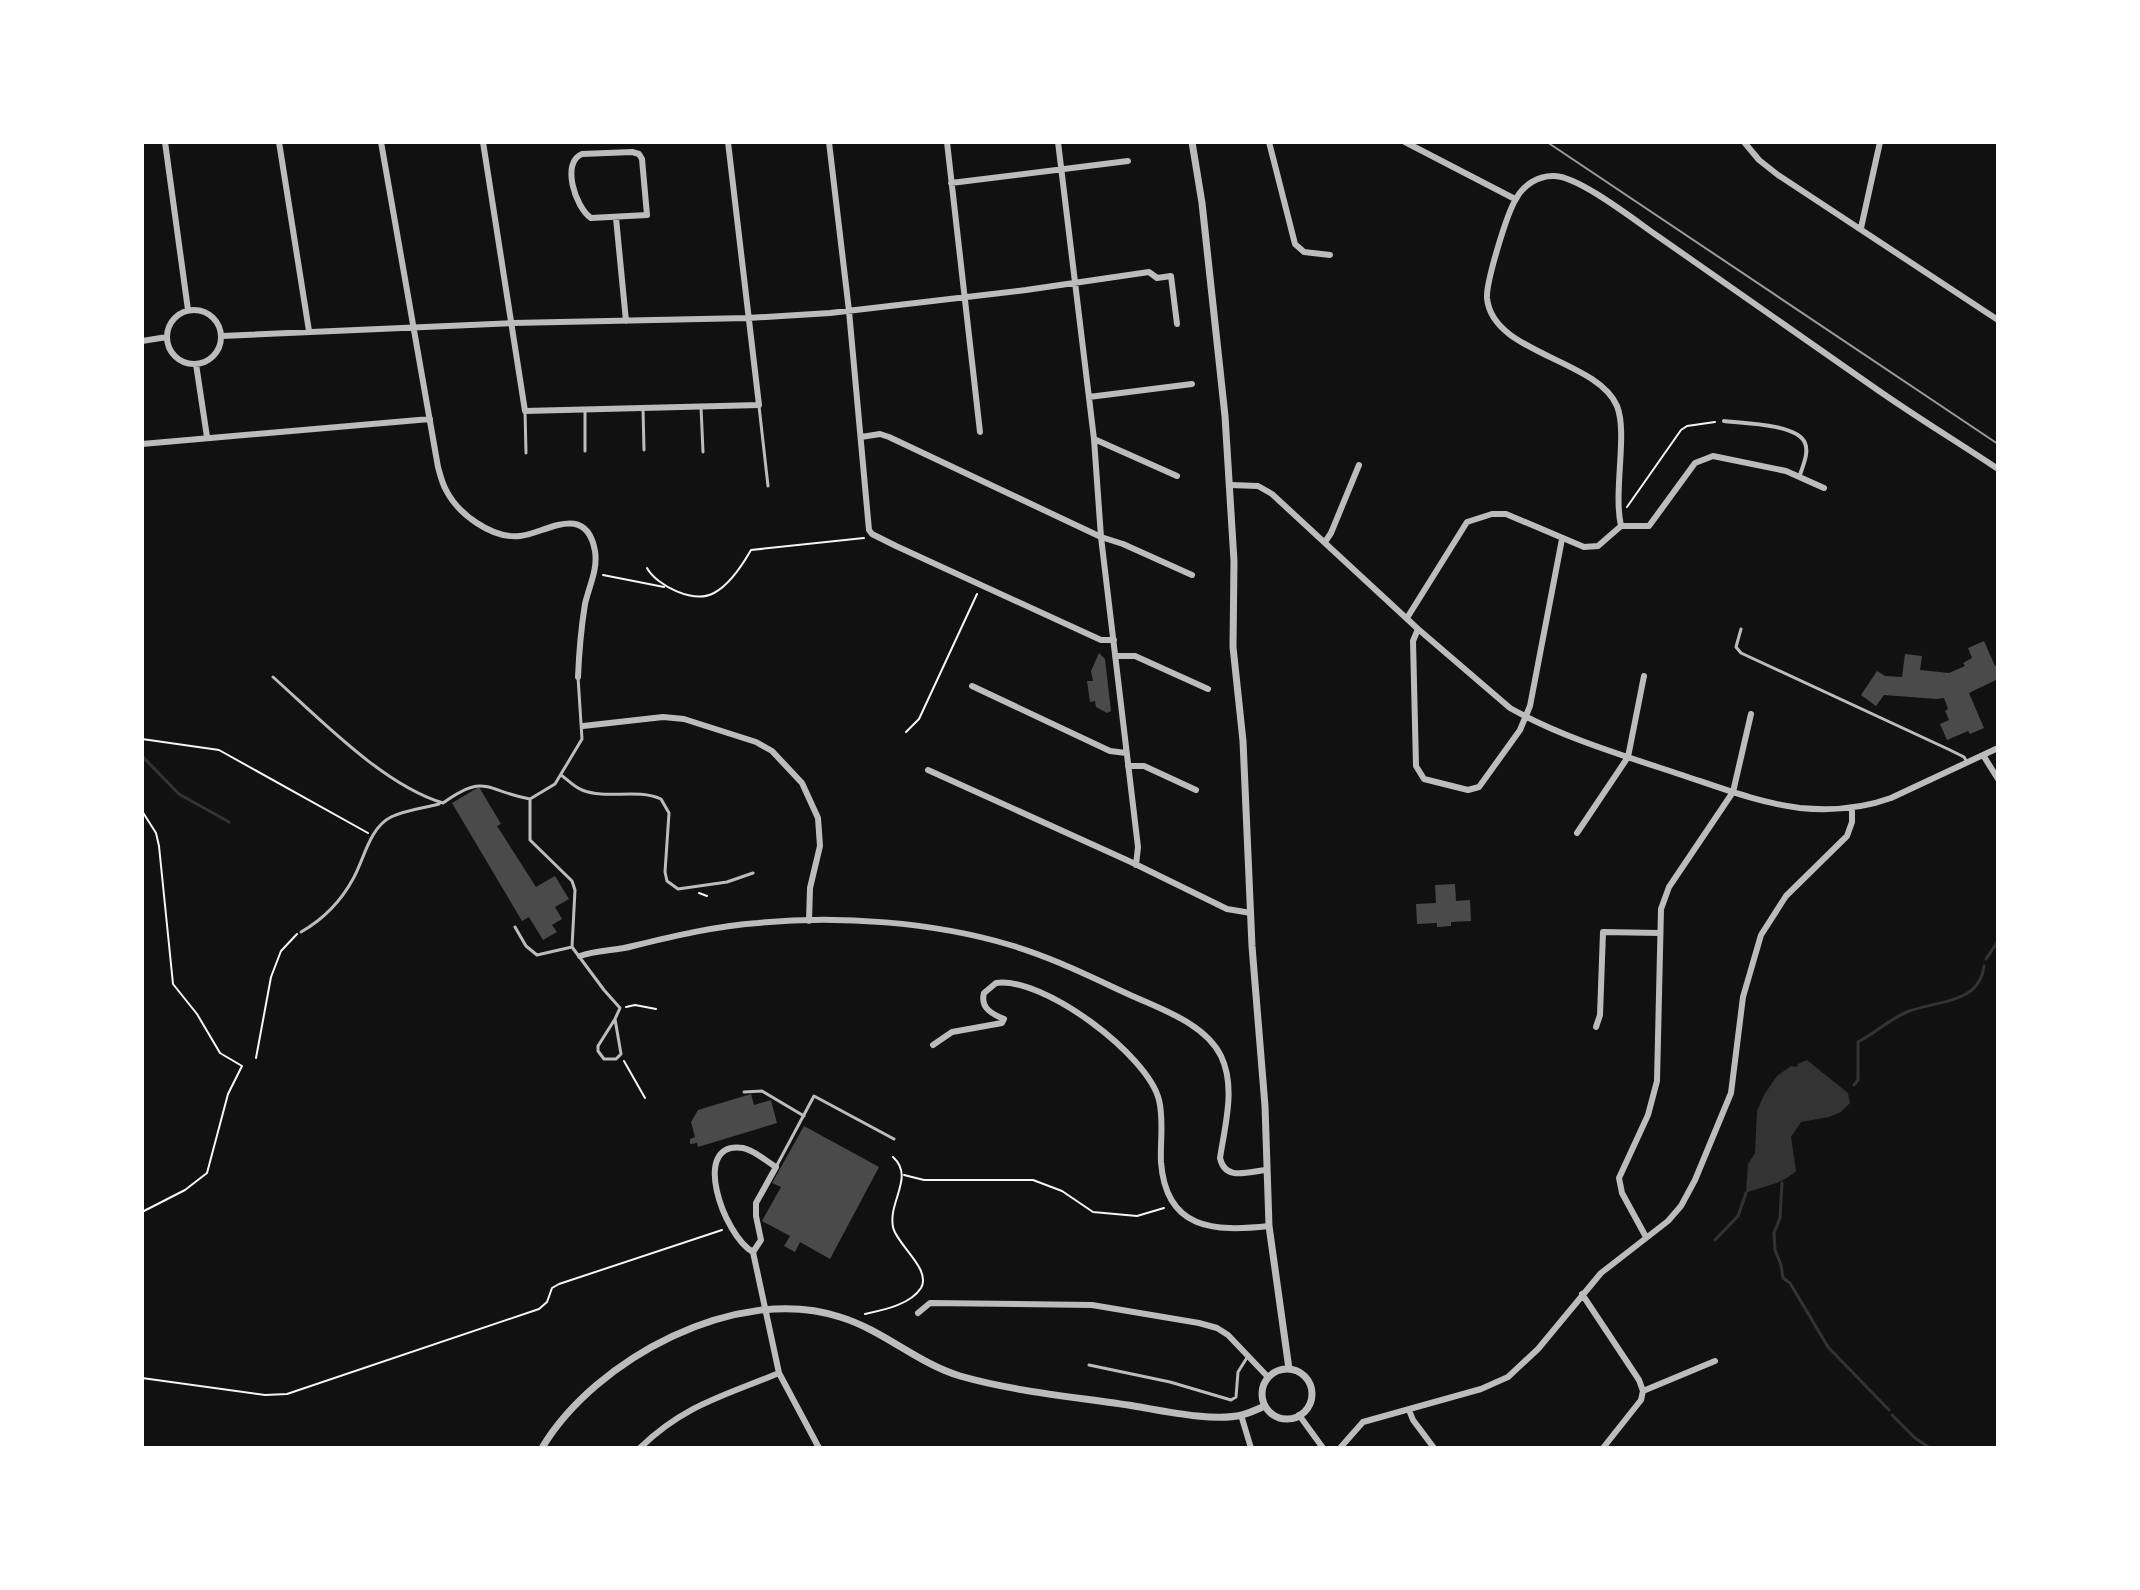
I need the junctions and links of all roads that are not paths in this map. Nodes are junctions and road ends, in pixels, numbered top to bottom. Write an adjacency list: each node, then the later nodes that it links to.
1 (165, 142): 25 (street)
2 (279, 142): 33 (street)
3 (381, 142): 32 (street)
4 (483, 142): 30 (street)
5 (607, 142): 15 (street)
6 (728, 142): 27 (street)
7 (829, 142): 26 (street)
8 (947, 142): 18 (street)
9 (1058, 142): 17 (street)
10 (1192, 142): 60 (street)
11 (1269, 142): 22 (street)
12 (1405, 142): 19 (street)
13 (1744, 142): 21 (street)
14 (1880, 142): 21 (street)
15 (608, 153): 20 (street); 20 (street)
16 (1128, 161): 17 (street)
17 (1061, 168): 18 (street); 23 (street)
18 (951, 183): 24 (street)
19 (1515, 199): 57 (street); 63 (street)
20 (616, 218): 29 (street)
21 (1861, 228): 28 (street)
22 (1330, 255)
23 (1074, 283): 24 (street); 31 (street); 39 (street)
24 (964, 297): 26 (street); 47 (street)
25 (188, 310): 34 (street); 35 (street)
26 (849, 311): 27 (street); 49 (street)
27 (748, 318): 29 (street); 40 (street)
28 (1998, 320)
29 (626, 321): 30 (street)
30 (513, 323): 32 (street); 44 (street)
31 (1177, 324)
32 (415, 328): 33 (street); 45 (street)
33 (309, 331): 34 (street)
34 (222, 336): 37 (street)
35 (167, 337): 36 (street); 37 (street)
36 (142, 341)
37 (196, 364): 48 (street)
38 (1192, 384): 39 (street)
39 (1089, 397): 50 (street)
40 (759, 405): 41 (street); 61 (lane)
41 (701, 407): 42 (street); 54 (lane)
42 (643, 409): 43 (street); 52 (lane)
43 (585, 410): 44 (street); 53 (lane)
44 (525, 411): 55 (lane)
45 (430, 419): 48 (street); 75 (street)
46 (1724, 421): 58 (street)
47 (980, 432)
48 (207, 437): 51 (street)
49 (861, 437): 64 (street); 71 (street)
50 (1094, 439): 59 (street); 64 (street)
51 (142, 444)
52 (644, 450)
53 (585, 451)
54 (703, 452)
55 (526, 453)
56 (1359, 465): 66 (street)
57 (1998, 469)
58 (1800, 475): 62 (street); 63 (street)
59 (1177, 476)
60 (1230, 485): 66 (street); 100 (street)
61 (768, 486)
62 (1824, 488)
63 (1621, 526): 65 (street)
64 (1101, 537): 67 (street); 71 (street)
65 (1562, 539): 68 (street); 81 (street)
66 (1325, 542): 68 (street)
67 (1192, 575)
68 (1407, 618): 69 (street)
69 (1418, 629): 81 (street); 81 (street)
70 (1741, 629): 87 (lane)
71 (1114, 640): 72 (street)
72 (1115, 656): 77 (street); 84 (street)
73 (1644, 676): 86 (street)
74 (273, 677): 95 (lane)
75 (578, 677): 82 (lane)
76 (972, 686): 78 (street)
77 (1208, 689)
78 (980, 691): 79 (street); 84 (street)
79 (975, 702)
80 (1751, 714): 93 (street)
81 (1526, 717): 86 (street)
82 (583, 726): 90 (lane); 101 (street)
83 (1998, 748): 85 (street)
84 (1126, 753): 88 (street)
85 (1983, 755): 87 (street); 91 (street)
86 (1628, 757): 93 (street); 97 (street)
87 (1967, 762): 96 (street)
88 (1128, 766): 92 (street); 98 (street)
89 (928, 770): 98 (street)
90 (561, 775): 94 (lane); 99 (lane)
91 (1998, 779)
92 (1196, 790)
93 (1733, 792): 96 (street); 104 (street)
94 (530, 799): 95 (lane); 105 (lane)
95 (443, 803): 103 (lane)
96 (1852, 808): 116 (street)
97 (1577, 833)
98 (1136, 865): 100 (street)
99 (753, 873)
100 (1251, 913): 114 (street)
101 (809, 921): 106 (street); 114 (street)
102 (515, 927): 105 (lane)
103 (301, 932)
104 (1660, 933): 108 (street); 116 (street)
105 (572, 947): 106 (lane)
106 (580, 956): 107 (lane)
107 (615, 1019): 107 (lane)
108 (1596, 1027)
109 (933, 1045): 115 (street)
110 (744, 1092): 111 (lane)
111 (804, 1116): 112 (lane); 113 (lane)
112 (894, 1139)
113 (776, 1167): 117 (street); 117 (street)
114 (1266, 1170): 115 (street)
115 (1269, 1226): 124 (street)
116 (1646, 1237): 118 (street)
117 (753, 1252): 119 (street)
118 (1582, 1294): 127 (street); 129 (street)
119 (765, 1310): 125 (street); 130 (street); 132 (street)
120 (918, 1313): 121 (street)
121 (1248, 1356): 123 (lane); 126 (street)
122 (1715, 1361): 127 (street)
123 (1089, 1365)
124 (1289, 1369): 126 (street); 131 (street)
125 (779, 1373): 133 (street); 134 (street)
126 (1268, 1377): 128 (street)
127 (1643, 1391): 139 (street)
128 (1265, 1406): 130 (street); 131 (street)
129 (1409, 1410): 137 (street); 138 (street)
130 (1241, 1415): 135 (street)
131 (1299, 1415): 136 (street)
132 (542, 1448)
133 (640, 1448)
134 (819, 1448)
135 (1251, 1448)
136 (1323, 1448)
137 (1340, 1448)
138 (1434, 1448)
139 (1603, 1448)

